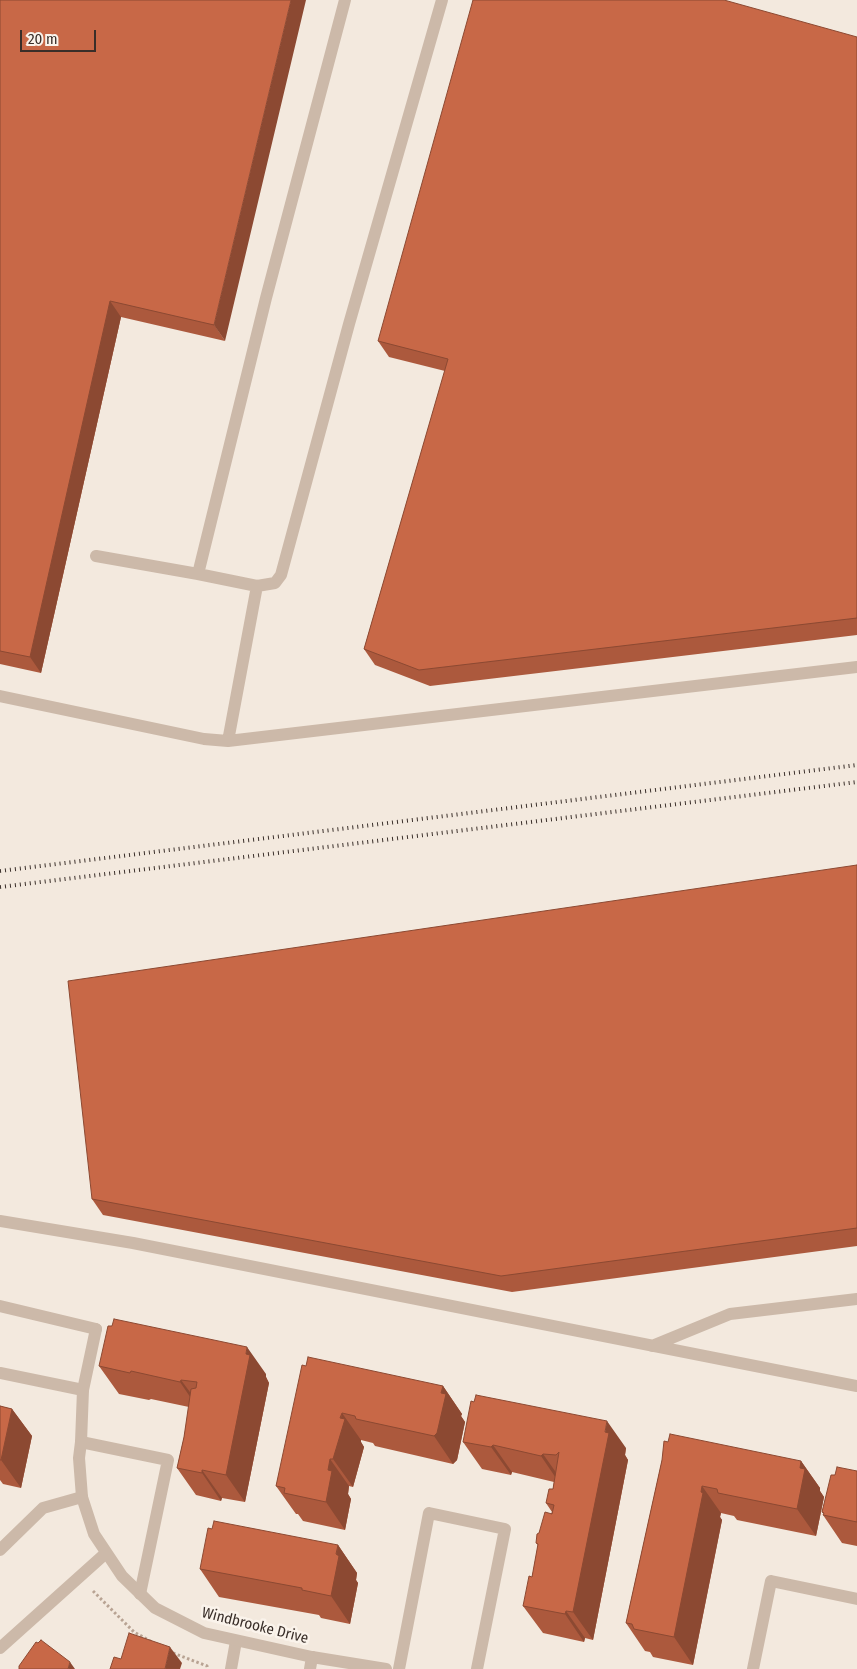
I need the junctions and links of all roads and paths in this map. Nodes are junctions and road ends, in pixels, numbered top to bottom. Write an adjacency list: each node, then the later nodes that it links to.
1 (345, 0): 4 (street)
2 (442, 0): 5 (street)
3 (96, 556): 4 (street)
4 (198, 574): 5 (street)
5 (257, 586): 8 (street)
6 (857, 667): 8 (street)
7 (0, 696): 8 (street)
8 (228, 741)
9 (0, 1221): 12 (street)
10 (857, 1299): 12 (street)
11 (0, 1306): 15 (street, Windbrooke Drive)
12 (652, 1346): 14 (street)
13 (0, 1373): 15 (street)
14 (857, 1386)
15 (83, 1390): 16 (street, Windbrooke Drive)
16 (81, 1442): 17 (street, Windbrooke Drive); 21 (street)
17 (82, 1496): 18 (street); 19 (street, Windbrooke Drive)
18 (0, 1550)
19 (106, 1553): 20 (street, Windbrooke Drive); 25 (street)
20 (116, 1566): 21 (street, Windbrooke Drive); 24 (path)
21 (140, 1594): 23 (street, Windbrooke Drive)
22 (857, 1599): 33 (street)
23 (236, 1640): 27 (street, Windbrooke Drive); 29 (street)
24 (159, 1646)
25 (0, 1648)
26 (168, 1650): 28 (path)
27 (311, 1663): 30 (street, Windbrooke Drive)
28 (207, 1669)
29 (231, 1669)
30 (386, 1669)
31 (399, 1669): 32 (street)
32 (477, 1669)
33 (753, 1669)

